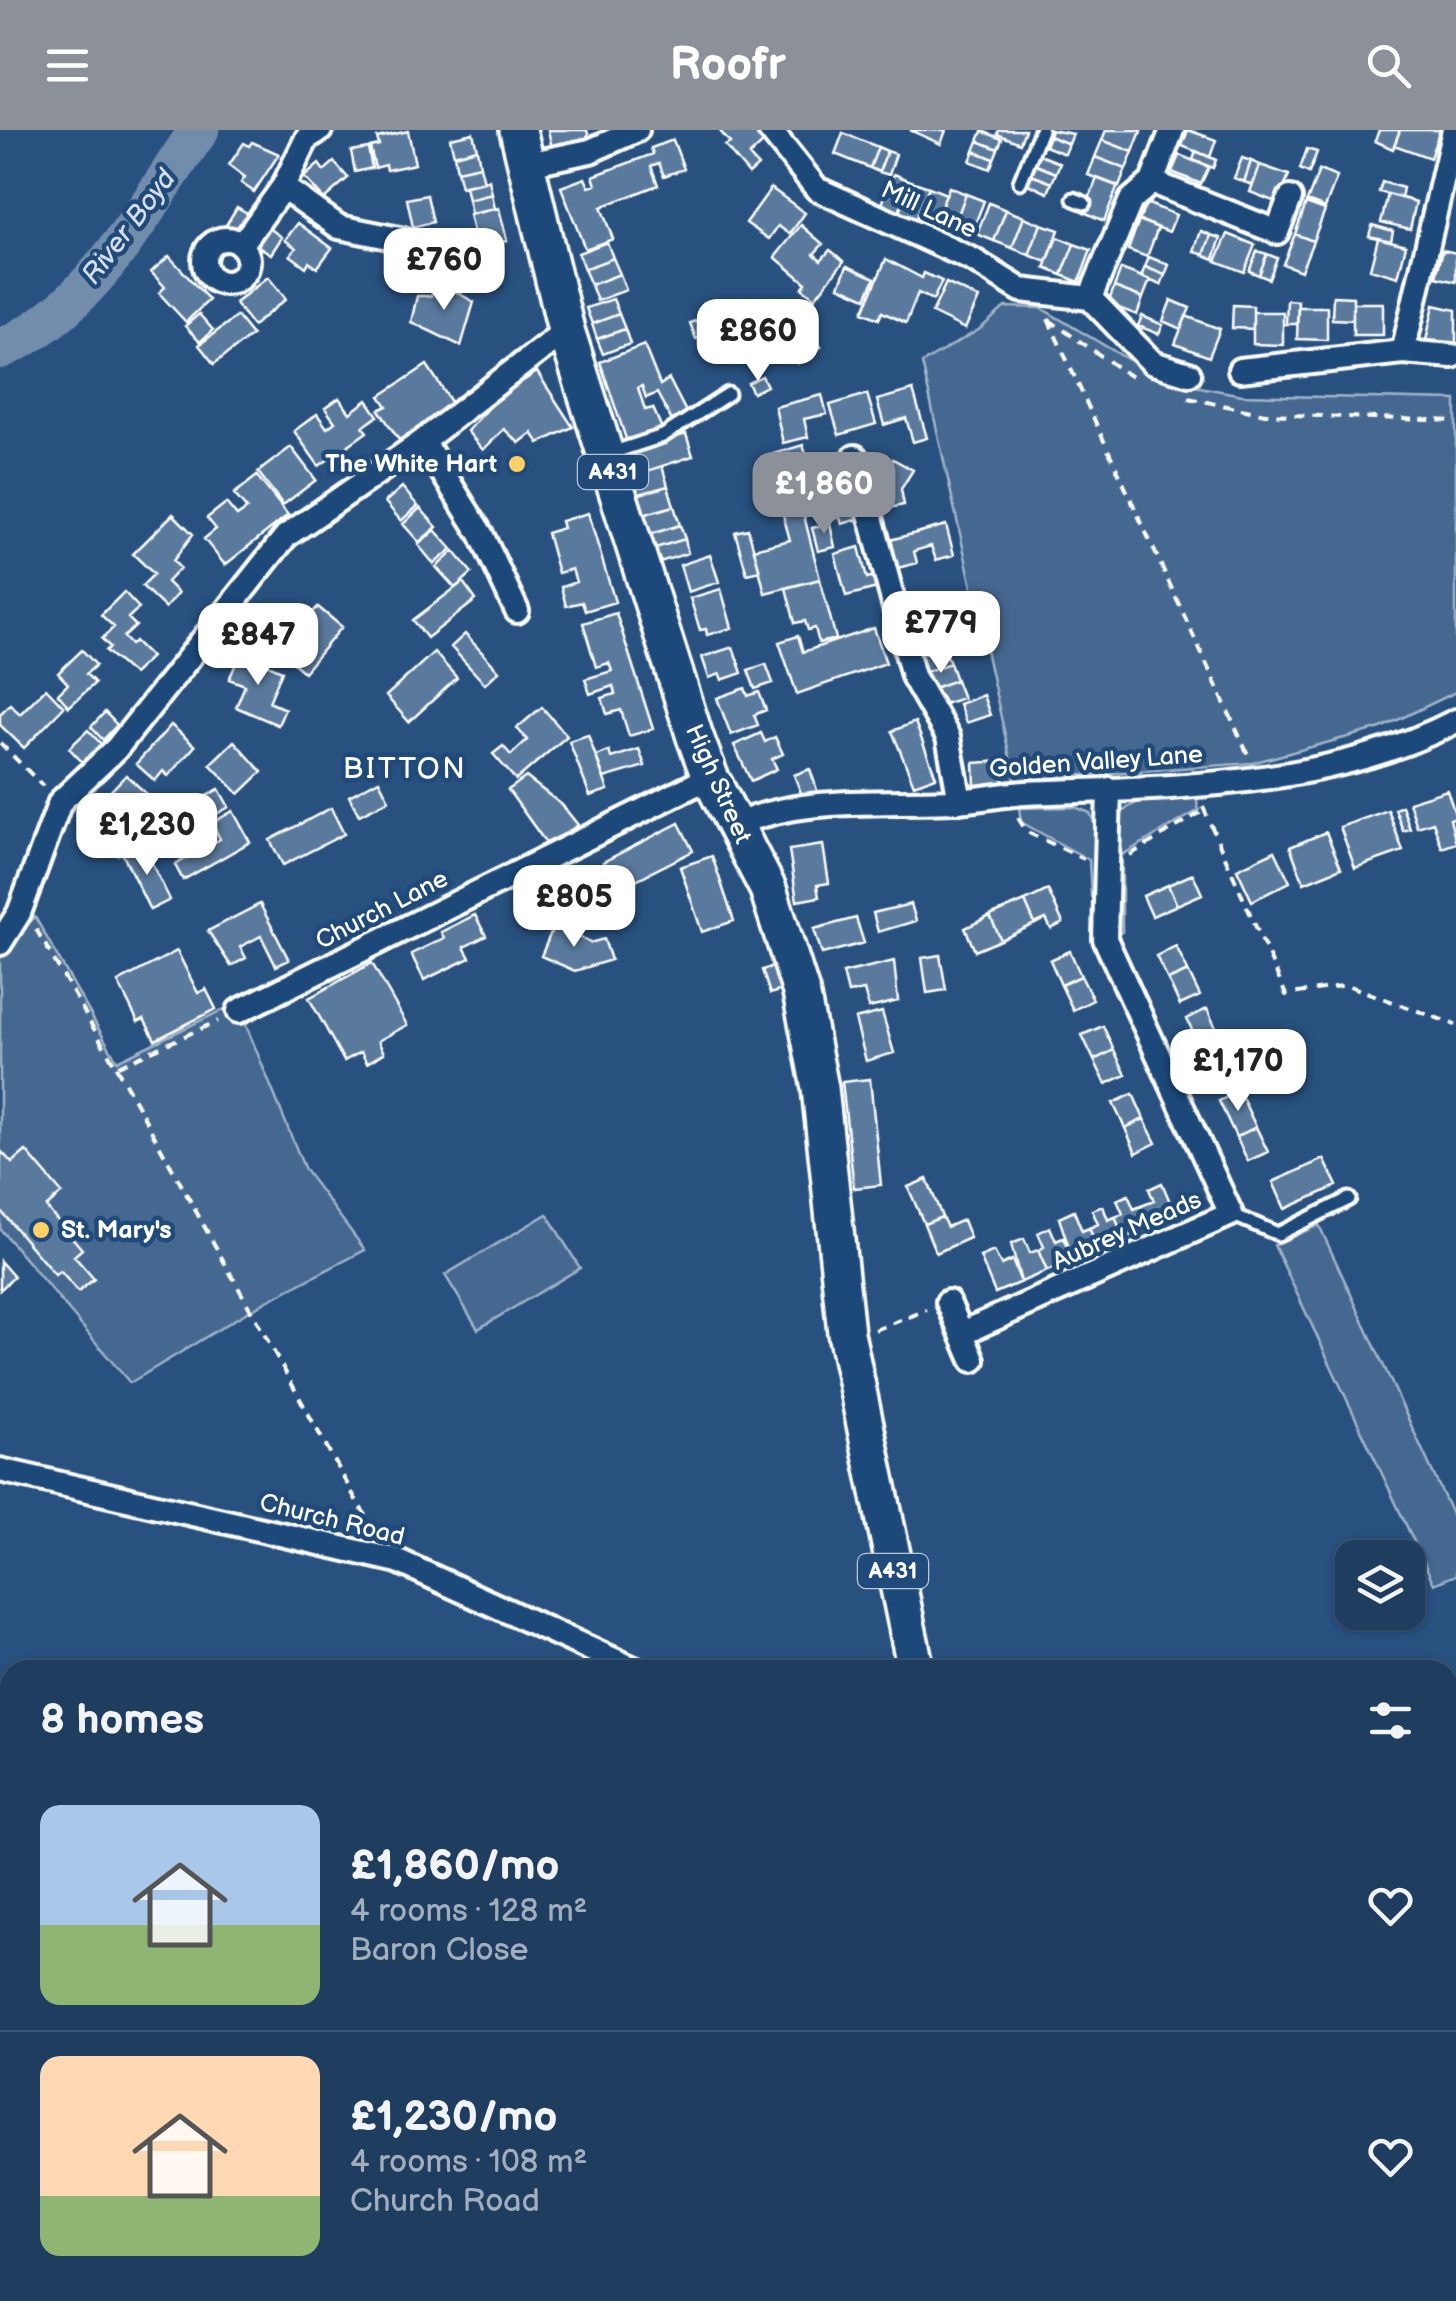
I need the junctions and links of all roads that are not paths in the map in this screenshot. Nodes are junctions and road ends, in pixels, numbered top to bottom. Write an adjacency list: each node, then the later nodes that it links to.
1 (320, 130): 10 (street)
2 (637, 130): 7 (street)
3 (770, 130): 14 (street, Mill Lane)
4 (1040, 130): 8 (lane)
5 (1172, 130): 9 (street)
6 (1454, 130): 16 (street)
7 (523, 147): 15 (main road, High Street / A431)
8 (1020, 182)
9 (1152, 182): 11 (street); 14 (street)
10 (283, 187): 12 (street); 13 (street)
11 (1290, 198)
12 (410, 241)
13 (242, 244)
14 (1090, 298): 19 (street)
15 (566, 330): 21 (street); 22 (main road, High Street / A431)
16 (1403, 352): 17 (street); 18 (street)
17 (1452, 356)
18 (1240, 370)
19 (1189, 374)
20 (728, 394): 22 (lane)
21 (423, 442): 24 (street); 30 (street)
22 (607, 454): 26 (main road, High Street / A431)
23 (854, 457): 28 (street)
24 (517, 611)
25 (1456, 721): 27 (street, Golden Valley Lane)
26 (710, 776): 29 (main road, High Street / A431); 31 (street, Church Lane)
27 (1109, 789): 28 (street, Golden Valley Lane); 33 (street, Aubrey Meads)
28 (960, 801): 29 (street, Golden Valley Lane)
29 (734, 826): 39 (main road, High Street / A431)
30 (0, 943)
31 (239, 1012)
32 (1349, 1199): 33 (lane)
33 (1231, 1214): 35 (street, Aubrey Meads)
34 (948, 1302): 35 (street)
35 (962, 1334): 36 (street)
36 (973, 1360)
37 (0, 1470): 38 (street, Church Road)
38 (614, 1660)
39 (914, 1660)

